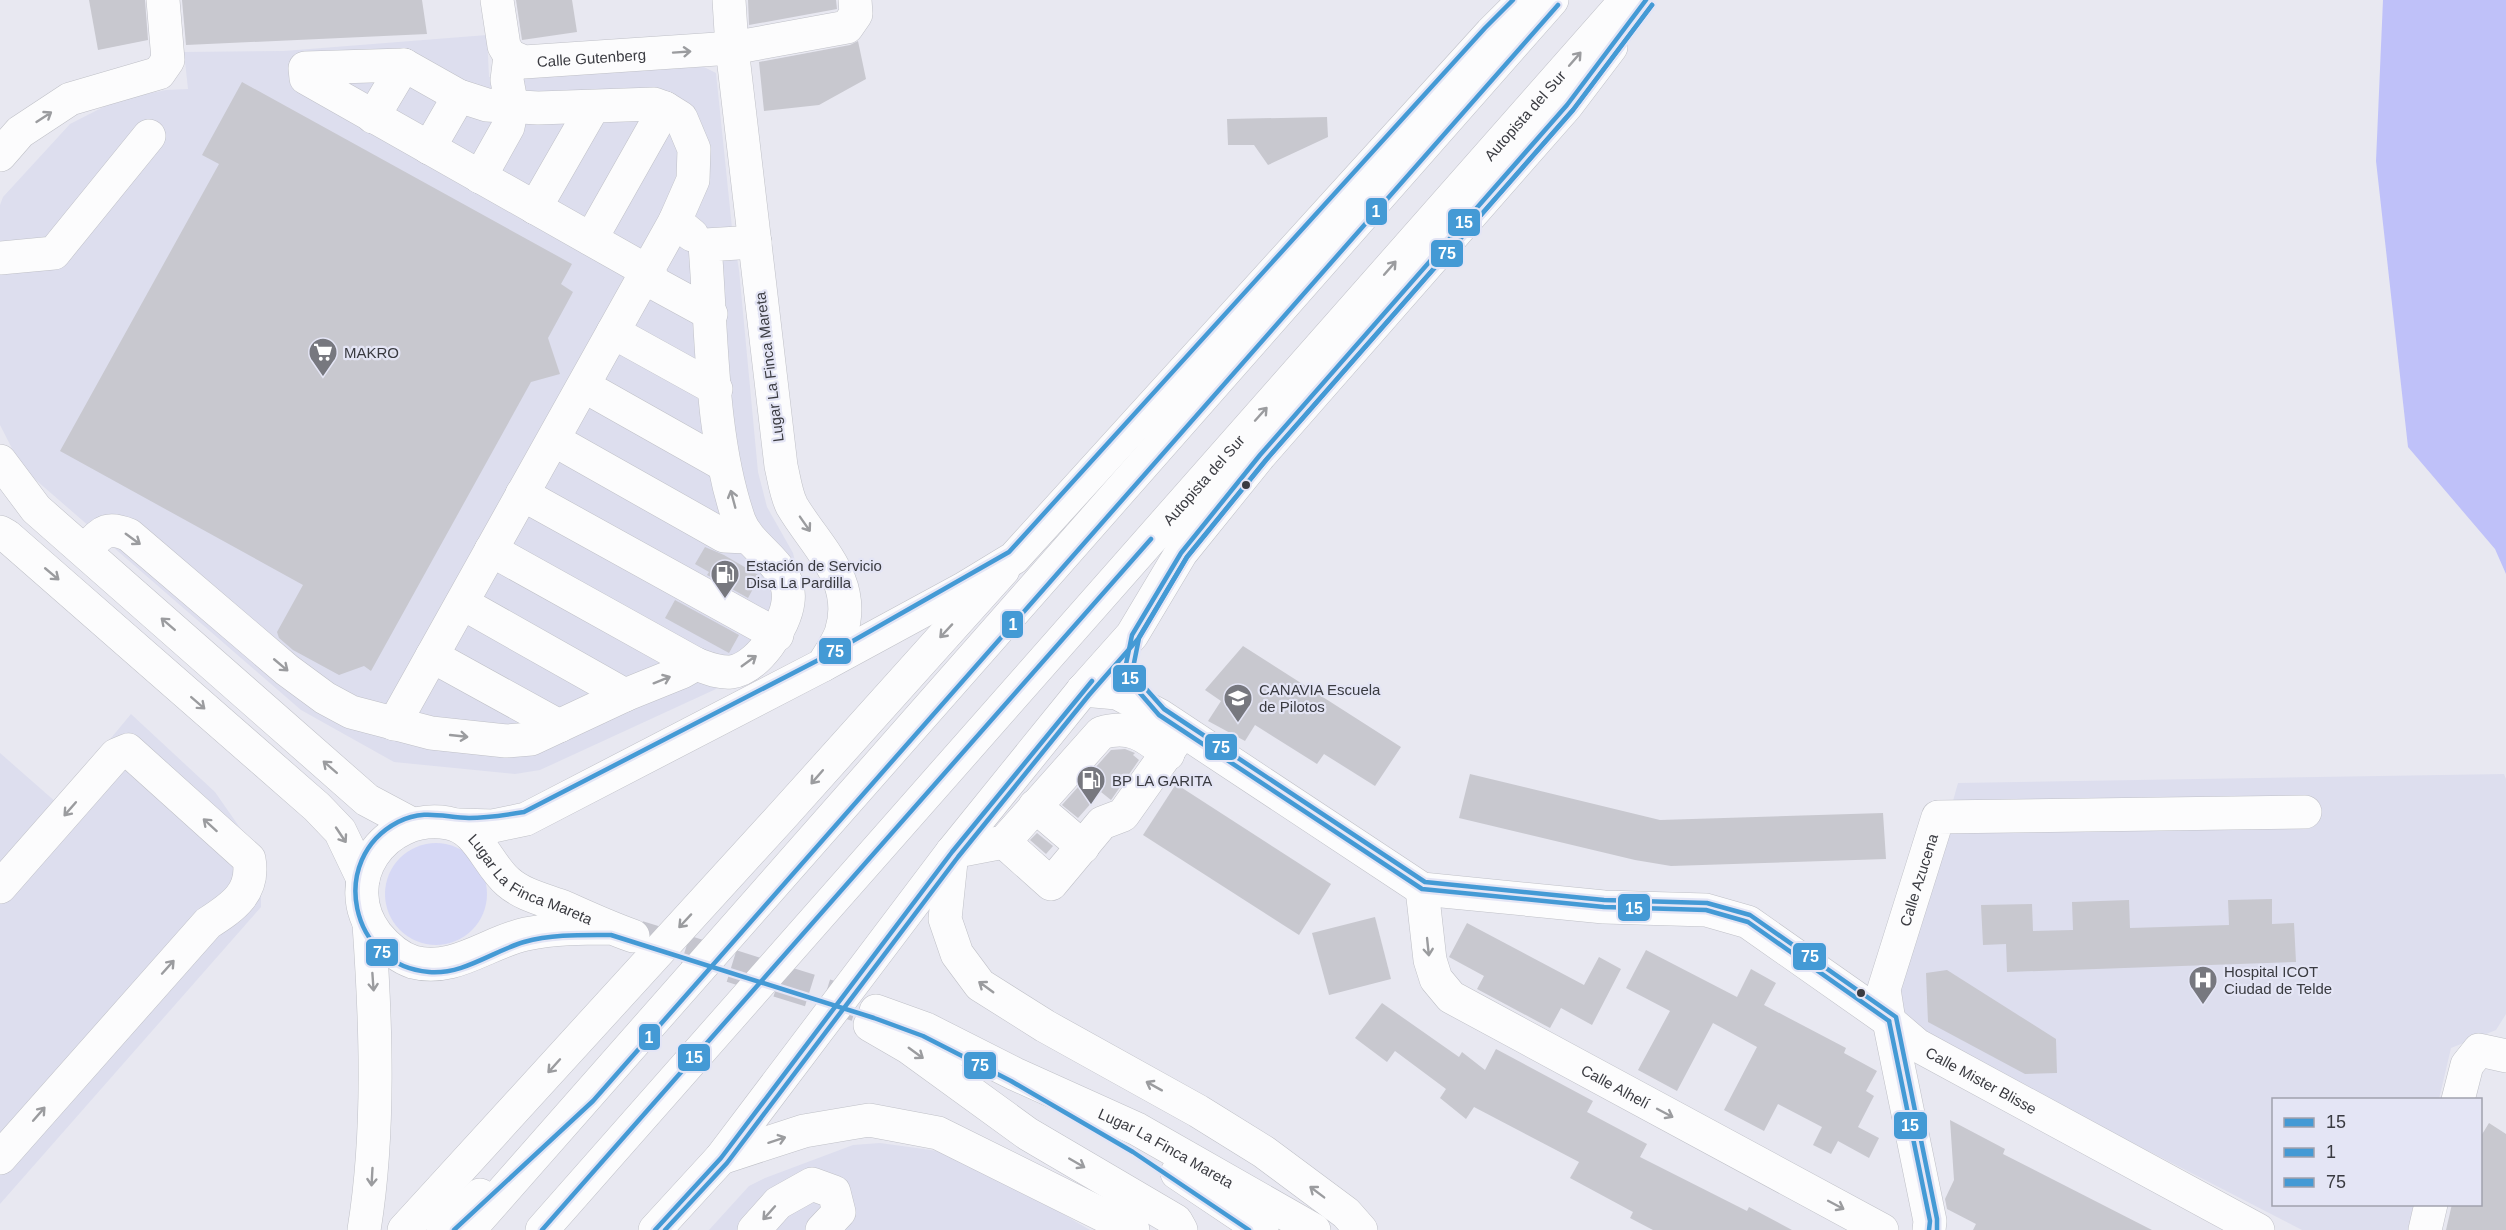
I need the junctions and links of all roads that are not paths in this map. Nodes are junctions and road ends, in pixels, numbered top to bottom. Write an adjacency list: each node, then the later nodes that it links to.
1 (163, 0): 19 (main road, one-way to 1)
2 (497, 0): 10 (main road)
3 (729, 0): 9 (main road, Lugar La Finca Mareta)
4 (855, 0): 9 (main road, Calle Gutenberg)
5 (1524, 0): 42 (main road)
6 (1552, 0): 68 (main road)
7 (1626, 0): 77 (main road, Autopista del Sur, one-way to 7)
8 (1646, 0): 45 (main road)
9 (732, 48): 10 (main road, Calle Gutenberg, one-way to 9); 24 (main road, Lugar La Finca Mareta)
10 (510, 56): 13 (main road)
11 (404, 65): 12 (main road); 16 (main road); 16 (main road)
12 (459, 96): 13 (main road); 18 (main road)
13 (512, 107): 14 (main road); 20 (main road)
14 (593, 107): 15 (main road); 21 (main road)
15 (665, 108): 22 (main road); 23 (main road)
16 (374, 117): 18 (main road)
17 (149, 135): 26 (main road)
18 (429, 148): 20 (main road)
19 (0, 155)
20 (480, 177): 21 (main road)
21 (535, 208): 23 (main road)
22 (675, 221): 25 (main road); 27 (main road)
23 (591, 239): 27 (main road)
24 (755, 242): 25 (main road); 48 (main road, Lugar La Finca Mareta, one-way to 48)
25 (705, 245): 28 (main road)
26 (0, 258)
27 (647, 271): 28 (main road); 29 (main road)
28 (711, 314): 31 (main road)
29 (613, 332): 30 (main road); 31 (main road)
30 (584, 386): 32 (main road); 34 (main road)
31 (716, 389): 34 (main road)
32 (554, 440): 36 (main road); 39 (main road)
33 (0, 460): 37 (main road)
34 (724, 465): 39 (main road, one-way to 34)
35 (0, 494): 37 (main road)
36 (522, 494): 41 (main road); 44 (main road)
37 (36, 509): 40 (main road)
38 (2, 531): 61 (main road, one-way to 61)
39 (747, 537): 44 (main road)
40 (85, 550): 51 (main road, one-way to 51); 56 (main road, one-way to 40)
41 (491, 550): 43 (main road); 47 (main road)
42 (1014, 558): 48 (main road); 74 (main road, one-way to 74)
43 (462, 603): 46 (main road); 50 (main road)
44 (777, 635): 47 (main road, one-way to 44)
45 (1132, 635): 49 (main road); 53 (main road, Calle Mister Blisse)
46 (432, 656): 51 (main road); 52 (main road)
47 (696, 664): 50 (main road, one-way to 47)
48 (824, 665): 57 (main road)
49 (1083, 690): 53 (main road, Calle Mister Blisse); 60 (main road)
50 (625, 695): 52 (main road)
51 (394, 724): 52 (main road, one-way to 52)
52 (559, 726)
53 (1170, 733): 54 (main road); 59 (main road); 63 (main road, Calle Mister Blisse)
54 (1035, 806): 58 (main road); 59 (main road)
55 (2305, 812): 65 (main road, Calle Azucena)
56 (412, 824): 57 (main road, Lugar La Finca Mareta); 61 (main road, Lugar La Finca Mareta)
57 (459, 825): 64 (main road, Lugar La Finca Mareta)
58 (1004, 842): 59 (main road); 60 (main road)
59 (1083, 847)
60 (952, 852): 71 (main road); 85 (main road, one-way to 60)
61 (363, 879): 64 (main road, Lugar La Finca Mareta)
62 (0, 887): 70 (main road, one-way to 62)
63 (1422, 889): 65 (main road, Calle Mister Blisse); 86 (main road, Calle Alhelí, one-way to 86)
64 (369, 924): 73 (main road, one-way to 73)
65 (1889, 1021): 87 (main road, Calle Azucena); 88 (main road, Calle Mister Blisse)
66 (2492, 1053): 69 (main road)
67 (1015, 1074): 82 (main road, Lugar La Finca Mareta, one-way to 82); 83 (main road, Lugar La Finca Mareta); 84 (main road, Lugar La Finca Mareta)
68 (587, 1096): 75 (main road); 76 (main road)
69 (2459, 1098)
70 (0, 1158)
71 (721, 1158): 78 (main road); 81 (main road, one-way to 81)
72 (2431, 1206): 89 (main road)
73 (364, 1230)
74 (404, 1230)
75 (443, 1230)
76 (469, 1230)
77 (542, 1230)
78 (655, 1230)
79 (754, 1230): 80 (main road, one-way to 79)
80 (822, 1230)
81 (1134, 1230)
82 (1181, 1230)
83 (1262, 1230)
84 (1314, 1230)
85 (1361, 1230)
86 (1882, 1230)
87 (1929, 1230)
88 (2258, 1230)
89 (2425, 1230)

